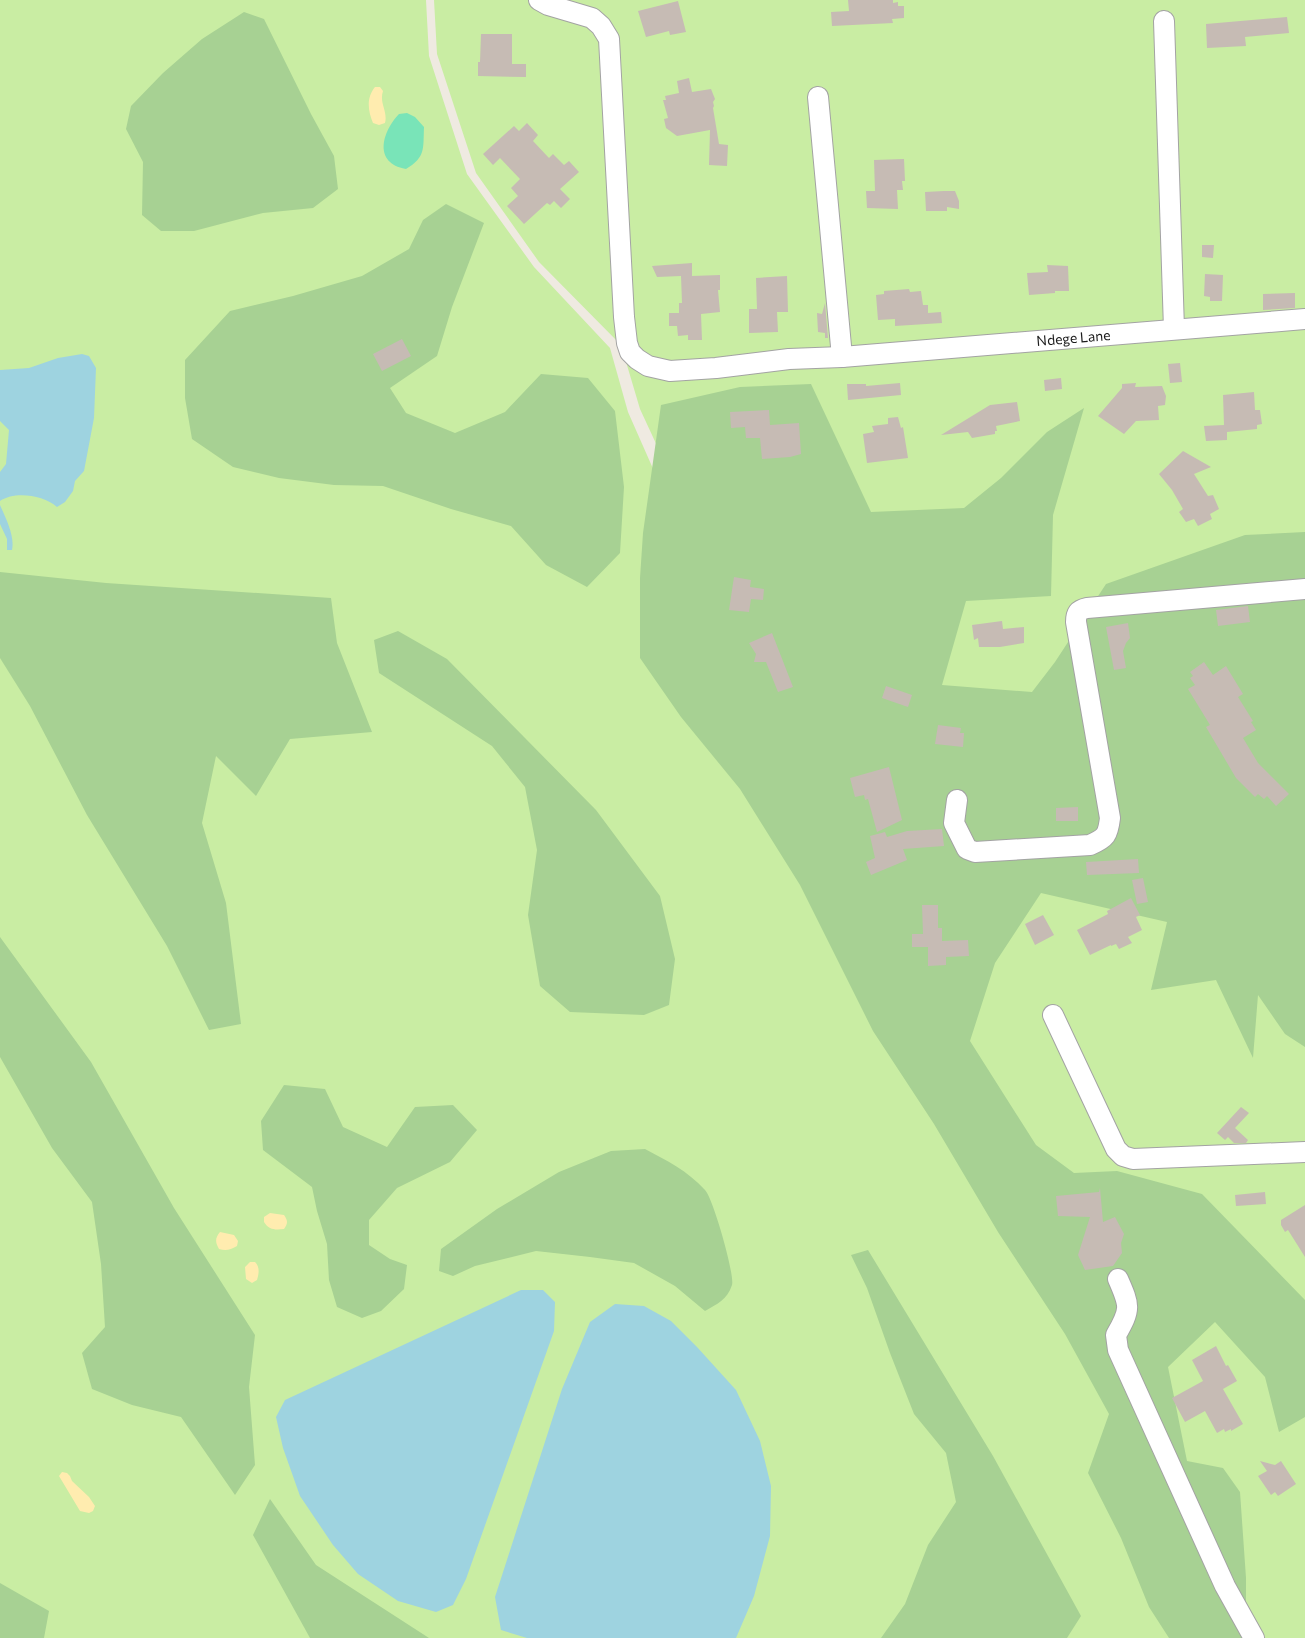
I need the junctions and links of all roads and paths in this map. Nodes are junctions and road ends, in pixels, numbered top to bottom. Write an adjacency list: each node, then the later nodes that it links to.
1 (538, 0): 6 (street, Ndege Lane)
2 (1164, 21): 5 (street)
3 (818, 98): 6 (street)
4 (1305, 319): 5 (street, Ndege Lane)
5 (1174, 329): 6 (street, Ndege Lane)
6 (842, 357)
7 (1305, 589): 8 (street)
8 (956, 800)
9 (1053, 1015): 10 (street)
10 (1305, 1152)
11 (1118, 1279): 12 (street)
12 (1254, 1638)

